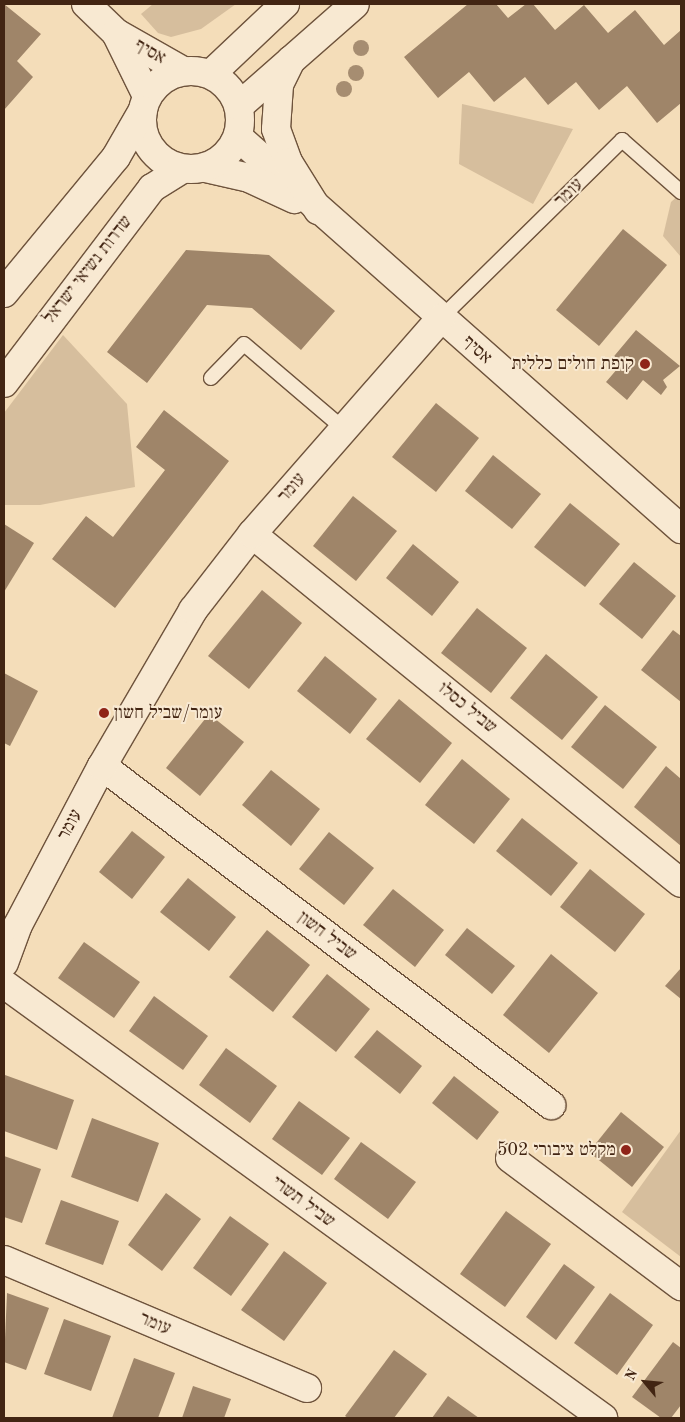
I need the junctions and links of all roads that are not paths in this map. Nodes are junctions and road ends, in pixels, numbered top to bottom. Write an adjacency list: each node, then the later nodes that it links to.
1 (86, 4): 4 (street, אסיף)
2 (285, 4): 7 (street)
3 (355, 4): 5 (street)
4 (116, 32): 6 (street, אסיף); 8 (street, אסיף)
5 (291, 60): 9 (street); 13 (street)
6 (183, 71): 7 (street); 8 (street)
7 (211, 74): 9 (street)
8 (145, 103): 11 (street); 14 (street)
9 (239, 106): 10 (street)
10 (238, 137): 11 (street); 13 (street, אסיף)
11 (194, 168): 13 (street, אסיף); 17 (street, שדרות נשיאי ישראל)
12 (681, 192): 15 (lane, עומר)
13 (318, 210): 15 (street, אסיף)
14 (4, 293)
15 (441, 318): 18 (street, עומר); 19 (street, אסיף)
16 (211, 378): 18 (lane)
17 (4, 383)
18 (344, 429): 20 (street, עומר)
19 (681, 529)
20 (252, 534): 21 (street, עומר); 22 (street, שביל כסלו)
21 (102, 766): 23 (street, עומר); 25 (street, שביל חשון)
22 (681, 883)
23 (4, 963)
24 (4, 984): 30 (street, שביל תשרי)
25 (552, 1105)
26 (510, 1158): 28 (street)
27 (4, 1260): 29 (street, עומר)
28 (681, 1286)
29 (307, 1388)
30 (603, 1418)

